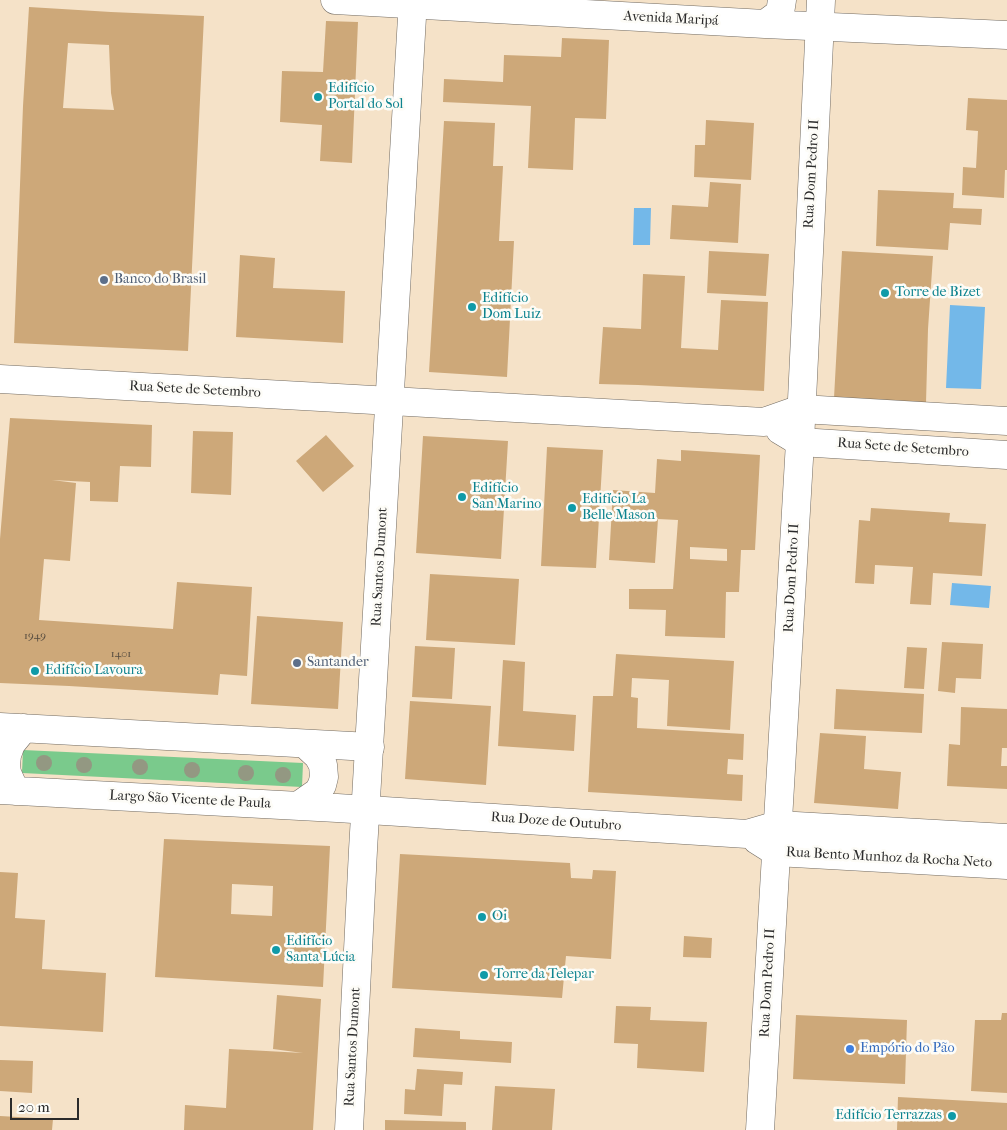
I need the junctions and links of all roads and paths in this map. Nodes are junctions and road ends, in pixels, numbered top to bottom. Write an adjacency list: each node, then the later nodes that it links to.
1 (346, 0): 3 (street, Avenida Maripá)
2 (782, 0): 6 (street)
3 (413, 2): 4 (street, Avenida Maripá); 9 (street, Rua Santos Dumont)
4 (463, 4): 6 (street, Avenida Maripá)
5 (820, 13): 6 (street, Avenida Maripá); 7 (street, Avenida Maripá); 10 (street, Rua Dom Pedro II)
6 (766, 24)
7 (1007, 36)
8 (0, 379): 9 (street, Rua Sete de Setembro)
9 (390, 400): 12 (street, Rua Sete de Setembro); 17 (street, Rua Santos Dumont)
10 (801, 410): 11 (street); 12 (street); 13 (street, Rua Dom Pedro II)
11 (1007, 421)
12 (764, 422): 13 (street)
13 (800, 442): 14 (street, Rua Sete de Setembro); 21 (street, Rua Dom Pedro II)
14 (1007, 455)
15 (12, 728): 16 (street, Largo São Vicente de Paula); 18 (street, Largo São Vicente de Paula)
16 (306, 744): 17 (street, Largo São Vicente de Paula); 19 (street)
17 (370, 747): 20 (street, Rua Santos Dumont)
18 (8, 791): 19 (street, Largo São Vicente de Paula)
19 (298, 806): 20 (street, Largo São Vicente de Paula)
20 (366, 810): 22 (street, Rua Doze de Outubro); 26 (street, Rua Santos Dumont)
21 (778, 825): 22 (street); 23 (street); 24 (street, Rua Dom Pedro II)
22 (747, 834): 24 (street, Rua Bento Munhoz da Rocha Neto)
23 (1007, 838)
24 (776, 852): 25 (street, Rua Bento Munhoz da Rocha Neto); 27 (street, Rua Dom Pedro II)
25 (1007, 865)
26 (349, 1130)
27 (760, 1130)

